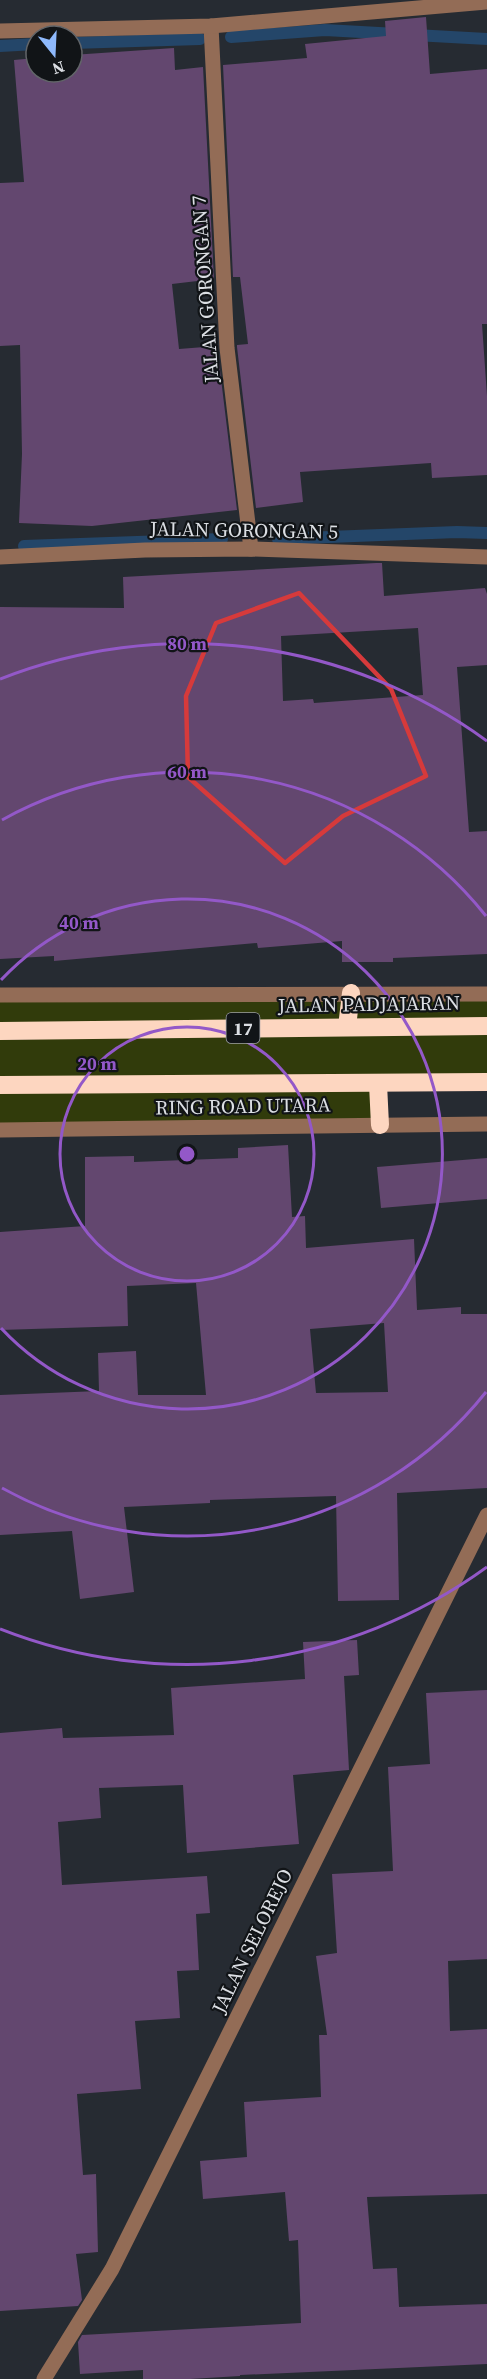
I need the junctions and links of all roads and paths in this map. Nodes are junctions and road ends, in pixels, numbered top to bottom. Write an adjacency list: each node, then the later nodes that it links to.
1 (487, 2): 2 (street)
2 (211, 26): 3 (street); 4 (street, JALAN GORONGAN 7)
3 (0, 31)
4 (251, 549): 5 (street, JALAN GORONGAN 5); 6 (street, JALAN GORONGAN 5)
5 (487, 557)
6 (0, 558)
7 (351, 993): 8 (street); 9 (street); 11 (highway)
8 (487, 994)
9 (0, 995)
10 (487, 1026): 11 (highway, JALAN PADJAJARAN / 17)
11 (347, 1027): 12 (highway, JALAN PADJAJARAN / 17)
12 (0, 1031)
13 (487, 1082): 14 (highway)
14 (378, 1084): 15 (highway); 17 (highway)
15 (0, 1085)
16 (487, 1124): 17 (street, RING ROAD UTARA)
17 (380, 1125): 18 (street, RING ROAD UTARA)
18 (0, 1130)
19 (487, 1515): 20 (street, JALAN SELOREJO)
20 (44, 2379)

